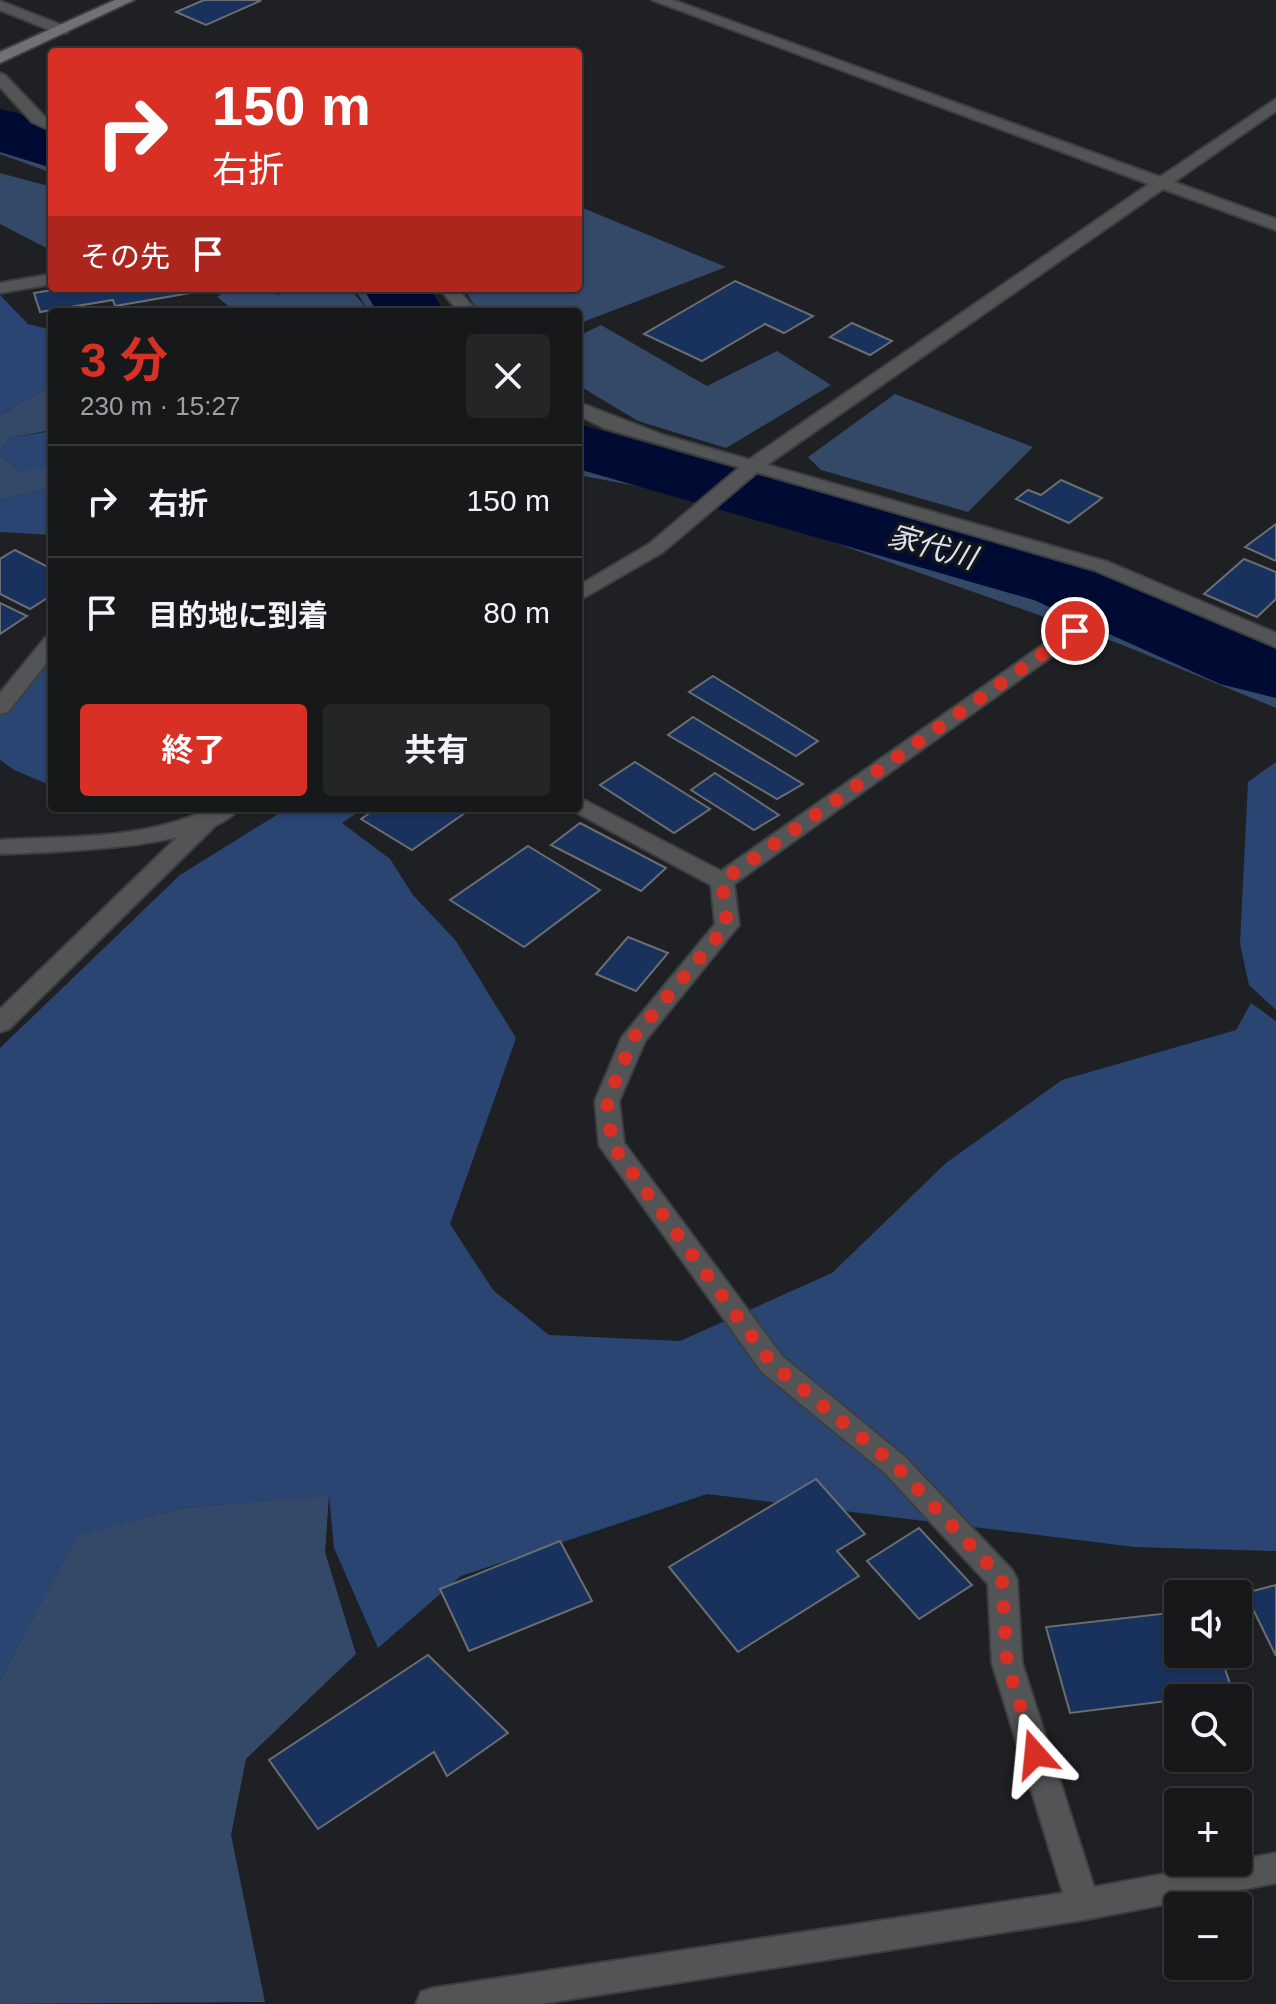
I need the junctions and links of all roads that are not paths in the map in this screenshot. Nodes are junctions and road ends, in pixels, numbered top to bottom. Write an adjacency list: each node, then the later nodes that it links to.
1 (127, 0): 4 (street)
2 (659, 0): 9 (street)
3 (0, 5): 4 (street)
4 (62, 30): 5 (street)
5 (0, 58)
6 (0, 78): 8 (street)
7 (1276, 104): 9 (street)
8 (48, 124)
9 (1160, 182): 10 (street); 16 (street)
10 (1276, 225)
11 (48, 280): 12 (street)
12 (0, 288)
13 (451, 292): 14 (street)
14 (465, 308)
15 (582, 410): 16 (street)
16 (748, 470): 17 (street); 19 (street)
17 (582, 593)
18 (1075, 631): 26 (street)
19 (1276, 641)
20 (48, 647): 21 (street)
21 (0, 707)
22 (582, 808): 26 (street)
23 (222, 812): 24 (street)
24 (207, 821): 25 (street); 27 (street)
25 (0, 847)
26 (722, 881): 29 (street)
27 (0, 1023)
28 (1276, 1868): 29 (street)
29 (1083, 1905): 30 (street)
30 (433, 2004)

